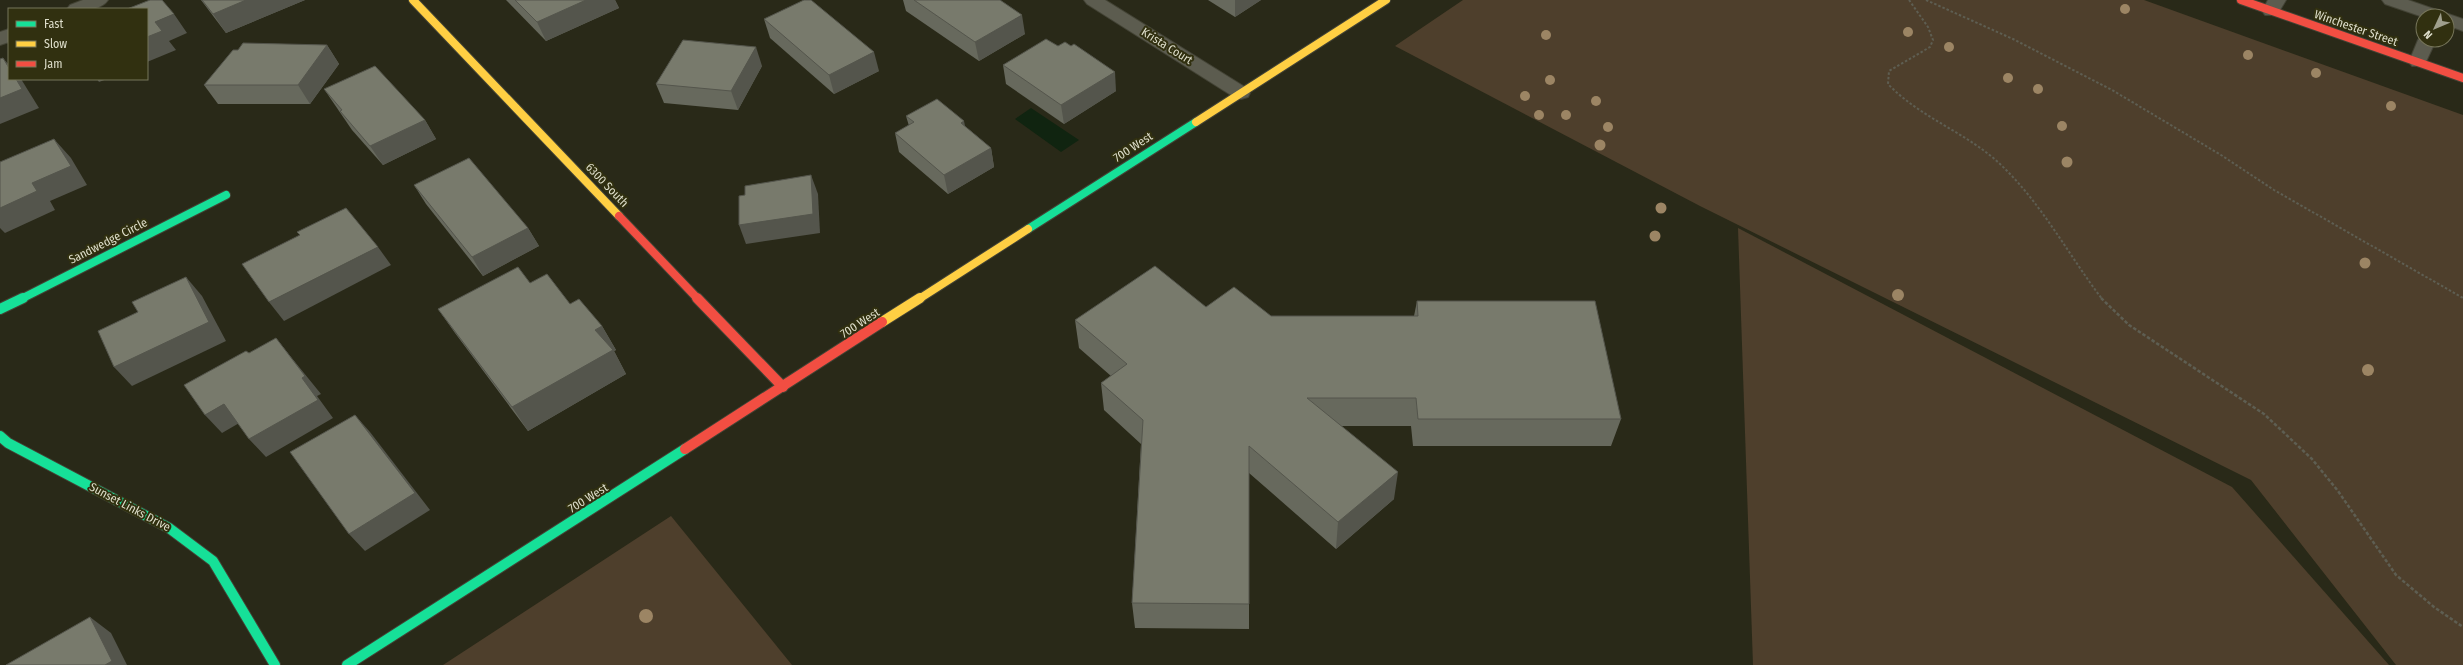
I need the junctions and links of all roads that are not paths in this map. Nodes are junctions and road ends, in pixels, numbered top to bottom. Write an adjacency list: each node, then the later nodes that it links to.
1 (99, 0): 8 (street)
2 (413, 0): 16 (main road, 6300 South)
3 (1093, 0): 13 (street, Krista Court)
4 (1386, 0): 13 (main road, 700 West)
5 (2241, 0): 7 (main road, Winchester Street)
6 (2391, 0): 9 (street)
7 (2274, 5): 11 (main road, Winchester Street)
8 (79, 8)
9 (2415, 8)
10 (2424, 48): 11 (street)
11 (2418, 62): 12 (main road, Winchester Street)
12 (2463, 78)
13 (1241, 93): 16 (main road, 700 West)
14 (226, 195): 15 (main road, Sandwedge Circle)
15 (0, 309)
16 (783, 387): 19 (main road, 700 West)
17 (0, 436): 18 (main road, Sunset Links Drive)
18 (275, 665)
19 (347, 665)

